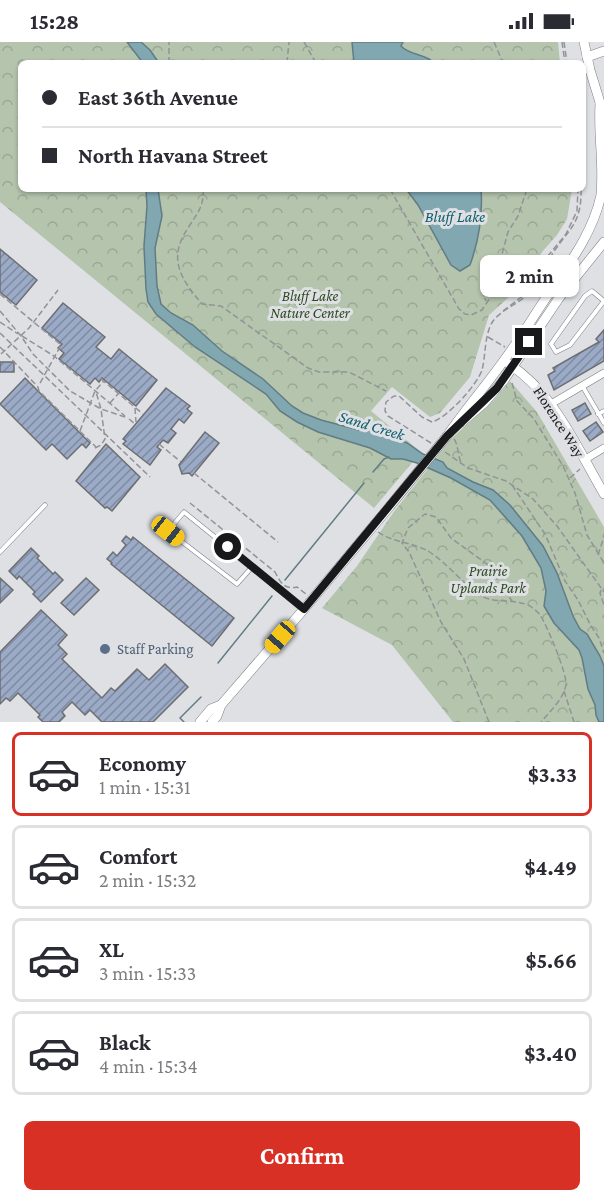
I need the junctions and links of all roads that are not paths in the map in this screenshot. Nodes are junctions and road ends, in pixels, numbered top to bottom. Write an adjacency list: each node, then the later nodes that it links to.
1 (584, 42): 3 (main road)
2 (604, 51): 3 (main road)
3 (587, 57): 4 (main road)
4 (600, 104): 5 (main road); 8 (main road)
5 (604, 114)
6 (602, 248): 9 (main road)
7 (604, 301): 7 (lane)
8 (504, 361): 9 (main road, Florence Way); 16 (main road)
9 (513, 366): 12 (main road, Florence Way); 16 (main road)
10 (604, 373): 11 (street)
11 (582, 386): 12 (street); 14 (lane)
12 (551, 404): 18 (main road, Florence Way)
13 (604, 411): 14 (lane)
14 (598, 414): 15 (lane)
15 (604, 423)
16 (449, 437): 23 (main road, bridge)
17 (604, 448): 18 (street)
18 (584, 460): 19 (main road, Florence Way)
19 (604, 494)
20 (45, 505): 21 (lane)
21 (0, 552)
22 (252, 567): 22 (lane); 23 (lane)
23 (304, 609): 24 (main road)
24 (221, 705): 25 (main road); 26 (main road)
25 (200, 722)
26 (212, 722)

